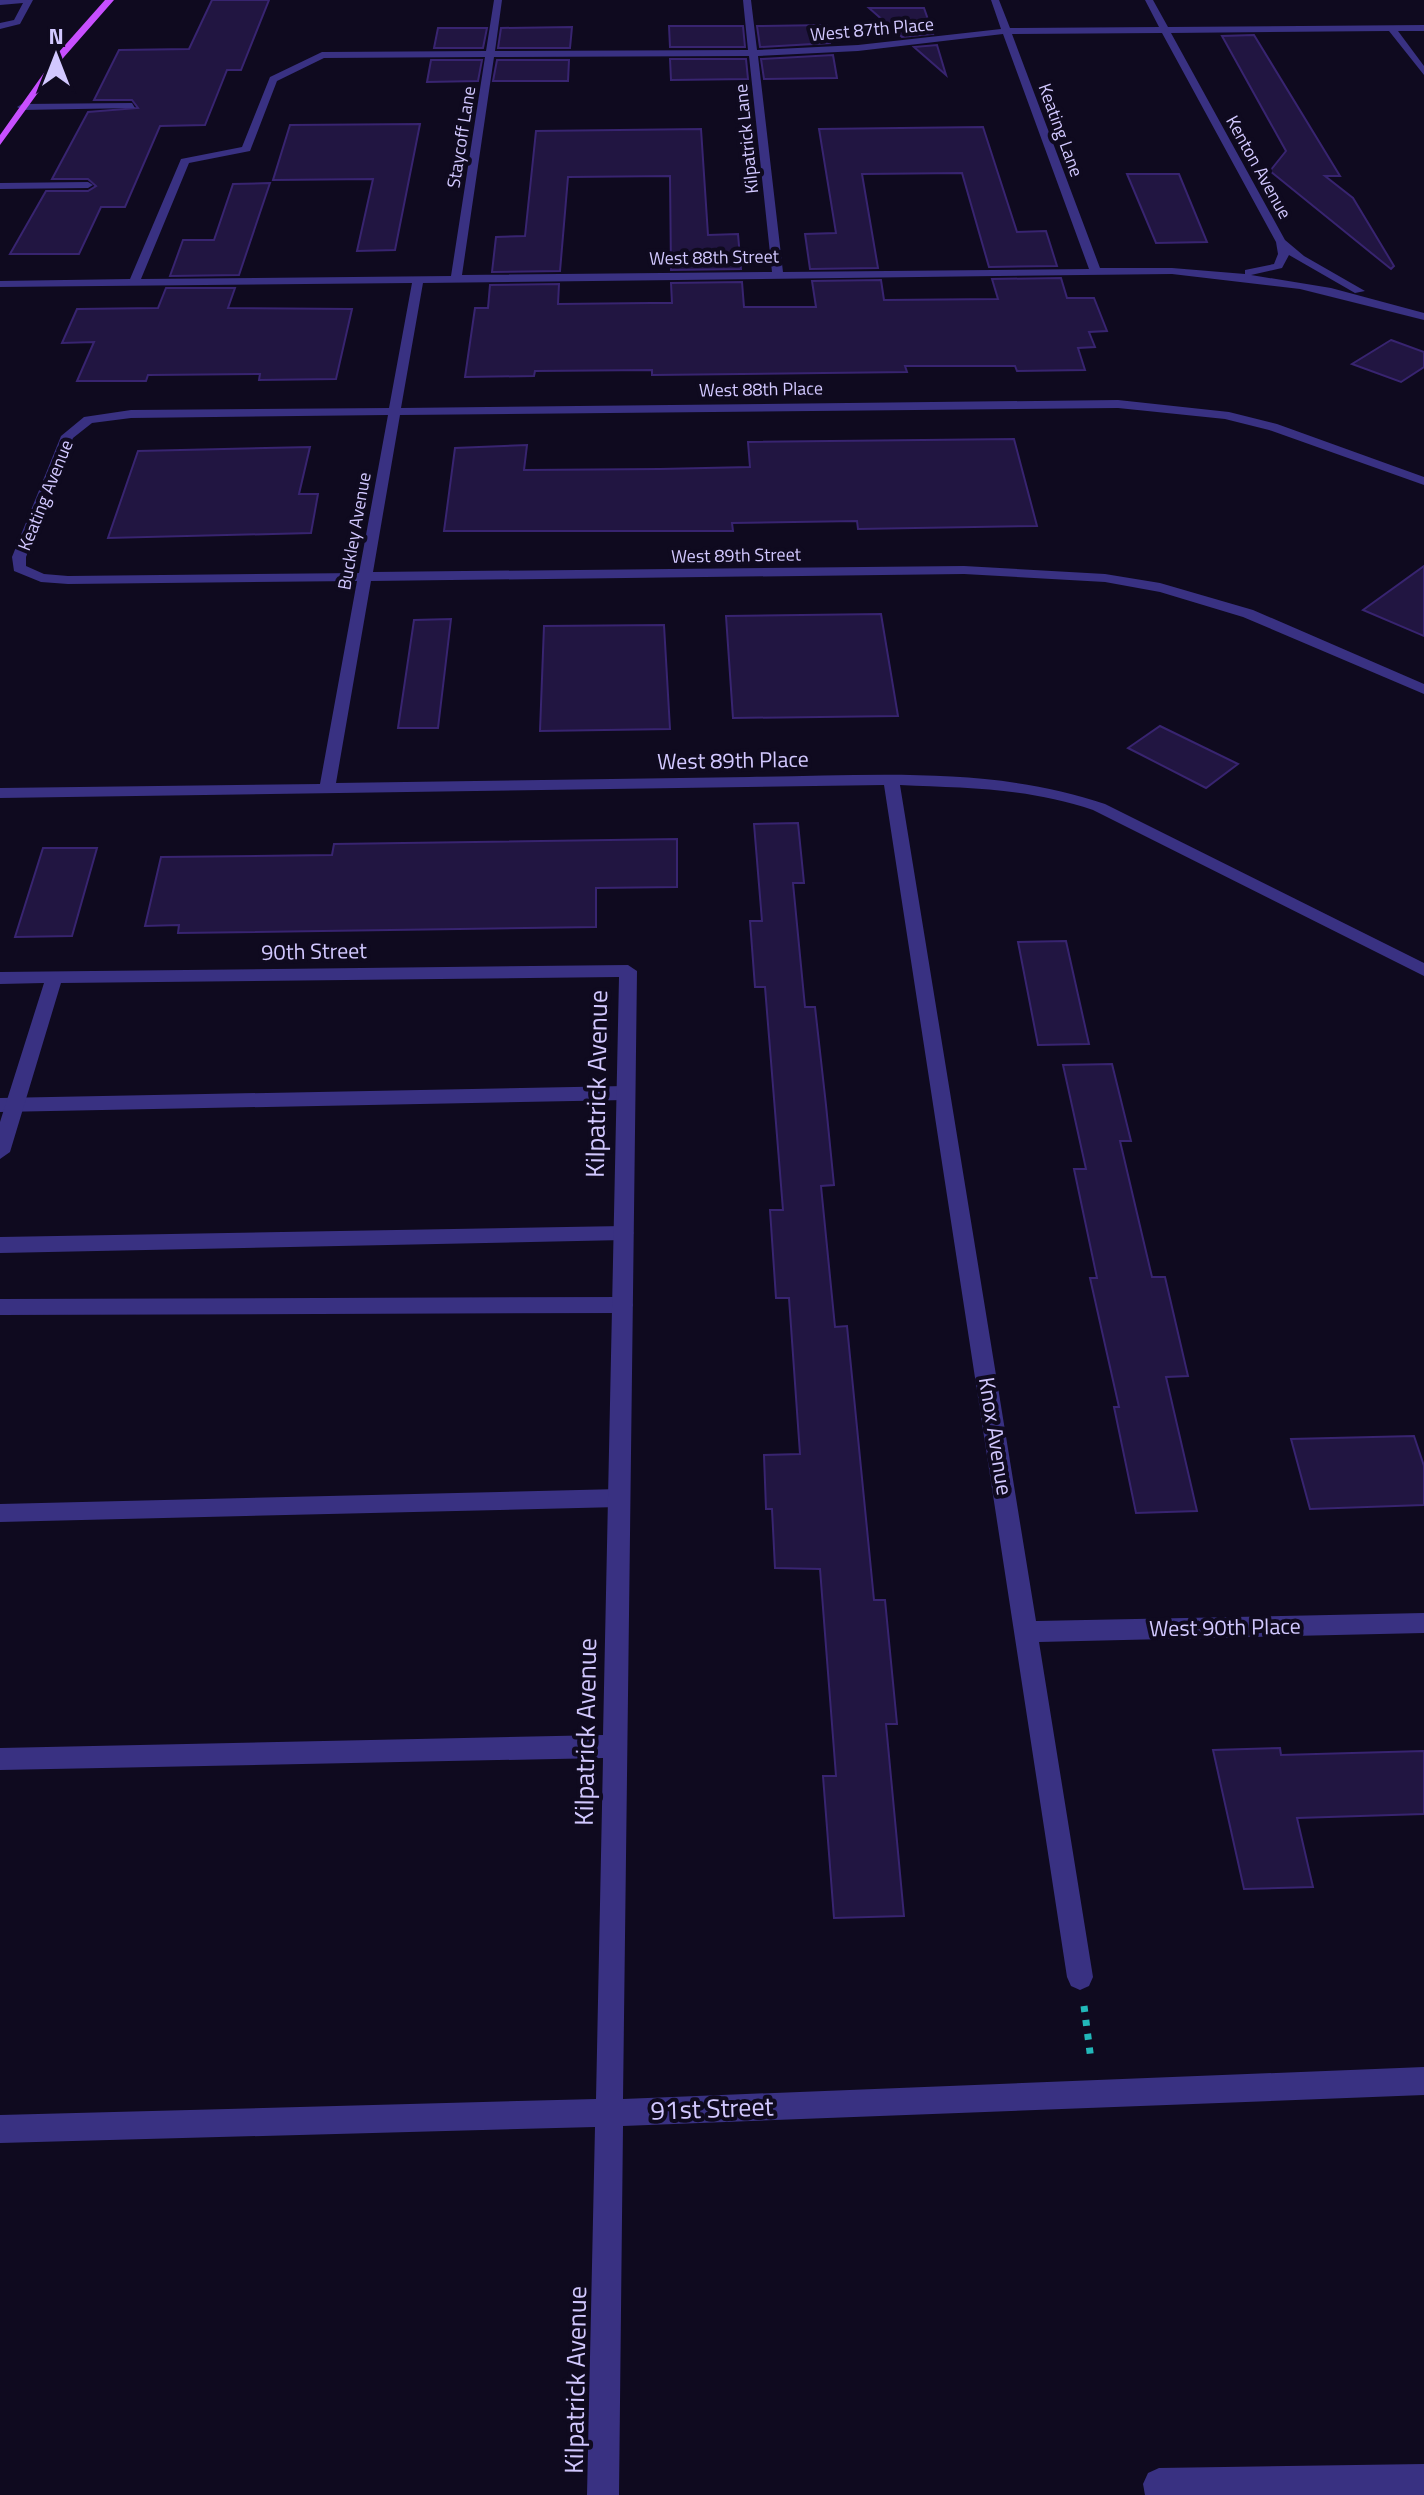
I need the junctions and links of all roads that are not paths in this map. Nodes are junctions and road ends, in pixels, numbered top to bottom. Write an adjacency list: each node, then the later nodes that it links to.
1 (110, 0): 17 (main road)
2 (498, 0): 14 (street, Staycoff Lane)
3 (747, 0): 13 (street, Kilpatrick Lane)
4 (995, 0): 12 (street, Keating Lane)
5 (1149, 0): 11 (street, Kenton Avenue)
6 (28, 1): 7 (street); 8 (street)
7 (0, 2)
8 (0, 26)
9 (1424, 28): 10 (street, West 87th Place)
10 (1392, 29): 11 (street, West 87th Place); 15 (street)
11 (1165, 30): 12 (street, West 87th Place); 21 (street, Kenton Avenue)
12 (1007, 31): 13 (street, West 87th Place); 22 (street, Keating Lane)
13 (753, 53): 14 (street, West 87th Place); 24 (street, Kilpatrick Lane)
14 (489, 54): 25 (street, Staycoff Lane); 27 (street, West 87th Place)
15 (1424, 72)
16 (132, 106): 17 (street)
17 (22, 107): 18 (main road)
18 (0, 142)
19 (88, 185): 20 (street)
20 (0, 186)
21 (1281, 242): 23 (street); 29 (street, Kenton Avenue)
22 (1095, 271): 23 (street, West 88th Street); 24 (street, West 88th Street)
23 (1210, 273): 29 (street, West 88th Street)
24 (778, 274): 25 (street, West 88th Street)
25 (456, 279): 26 (street, West 88th Street)
26 (418, 280): 27 (street, West 88th Street); 31 (street, Buckley Avenue)
27 (134, 283): 28 (street, West 88th Street)
28 (0, 284)
29 (1387, 304): 30 (street, West 88th Street)
30 (1424, 317)
31 (394, 412): 32 (street, West 88th Place); 33 (street, West 88th Place); 35 (street, Buckley Avenue)
32 (88, 420): 34 (street, Keating Avenue)
33 (1424, 481)
34 (27, 574): 35 (street, West 89th Street)
35 (364, 577): 36 (street, West 89th Street); 38 (street, Buckley Avenue)
36 (1424, 690)
37 (891, 780): 38 (street, West 89th Place); 40 (street, West 89th Place); 54 (street, Knox Avenue)
38 (327, 788): 39 (street, West 89th Place)
39 (0, 793)
40 (1424, 970)
41 (628, 971): 43 (street, 90th Street); 44 (street, Kilpatrick Avenue)
42 (0, 978): 43 (street, 90th Street)
43 (54, 978): 45 (street)
44 (626, 1093): 45 (street); 47 (street, Kilpatrick Avenue)
45 (7, 1105): 46 (street)
46 (0, 1152)
47 (624, 1233): 48 (street); 49 (street, Kilpatrick Avenue)
48 (0, 1245)
49 (623, 1305): 50 (street); 51 (street, Kilpatrick Avenue)
50 (0, 1307)
51 (619, 1498): 52 (street); 55 (street, Kilpatrick Avenue)
52 (0, 1513)
53 (1424, 1623): 54 (street, West 90th Place)
54 (1027, 1632): 57 (street, Knox Avenue)
55 (615, 1746): 56 (street); 59 (street, Kilpatrick Avenue)
56 (0, 1759)
57 (1080, 1977)
58 (1424, 2081): 59 (street, 91st Street)
59 (609, 2113): 60 (street, 91st Street); 62 (street, Kilpatrick Avenue)
60 (0, 2129)
61 (1424, 2480): 63 (street)
62 (603, 2495)
63 (1161, 2495)

